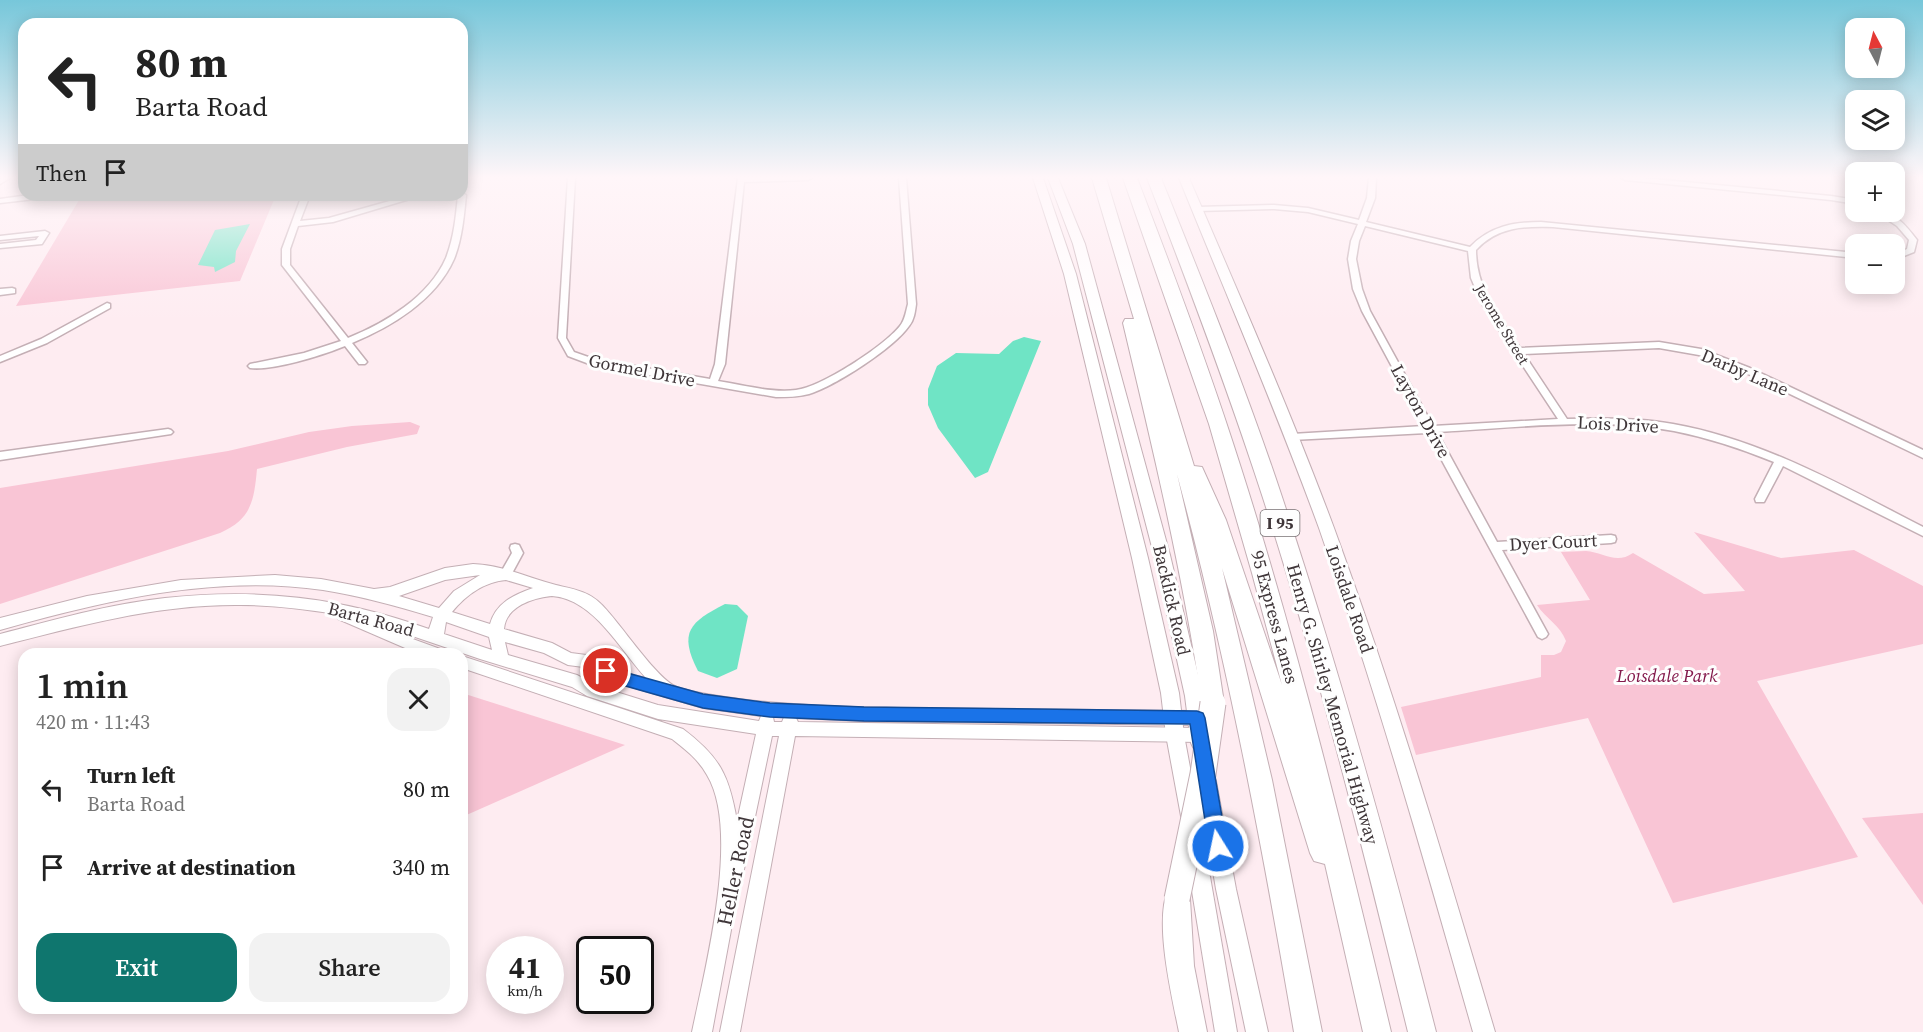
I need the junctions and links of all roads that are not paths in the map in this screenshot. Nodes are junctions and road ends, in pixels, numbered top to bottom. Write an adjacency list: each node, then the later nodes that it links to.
1 (294, 226): 26 (street)
2 (456, 226): 26 (street)
3 (568, 226): 31 (street, Gormel Drive)
4 (736, 226): 31 (street)
5 (906, 226): 31 (street, Gormel Drive)
6 (1054, 226): 64 (main road, Backlick Road)
7 (1072, 226): 63 (main road, Backlick Road)
8 (1103, 226): 63 (highway)
9 (1112, 226): 35 (highway)
10 (1148, 226): 74 (highway, 95 Express Lanes)
11 (1173, 226): 75 (highway, Henry G. Shirley Memorial Highway / I 95)
12 (1204, 226): 36 (main road, Loisdale Road)
13 (1362, 226): 33 (street, Layton Drive)
14 (1380, 226): 20 (street)
15 (1512, 226): 20 (street)
16 (1562, 226): 22 (street)
17 (1902, 226): 21 (street)
18 (0, 238): 19 (street)
19 (0, 246)
20 (1472, 250): 27 (street, Jerome Street)
21 (1905, 253)
22 (1845, 255)
23 (12, 291): 24 (street)
24 (0, 292)
25 (107, 306): 28 (street)
26 (346, 341): 29 (street); 30 (street)
27 (1517, 351): 32 (street, Jerome Street); 37 (street, Darby Lane)
28 (0, 359)
29 (363, 362)
30 (253, 366)
31 (713, 383)
32 (1564, 421): 33 (street, Lois Drive); 39 (street, Lois Drive)
33 (1431, 429): 36 (street, Lois Drive); 43 (street, Layton Drive)
34 (168, 432): 38 (street)
35 (1177, 437): 73 (highway); 74 (highway)
36 (1292, 437): 76 (main road, Loisdale Road)
37 (1923, 454)
38 (0, 456)
39 (1780, 461): 40 (street); 41 (street, Lois Drive)
40 (1760, 499)
41 (1923, 532)
42 (1611, 539): 43 (street, Dyer Court)
43 (1495, 546): 52 (street, Layton Drive)
44 (515, 548): 45 (street)
45 (506, 574): 46 (street); 47 (street); 49 (street)
46 (550, 588): 51 (street); 58 (street)
47 (371, 594): 49 (street, Barta Road); 50 (street, Barta Road)
48 (331, 607): 53 (street, Barta Road); 54 (street, Barta Road); 55 (street)
49 (442, 615): 51 (street, Barta Road); 53 (street)
50 (0, 624)
51 (496, 633): 56 (street); 58 (street, Barta Road)
52 (1542, 634)
53 (436, 637): 56 (street, Barta Road)
54 (0, 640)
55 (423, 648)
56 (501, 659): 61 (street, Barta Road)
57 (468, 664): 62 (street)
58 (671, 692): 59 (street, Barta Road)
59 (770, 710): 60 (street, Barta Road); 65 (street, Heller Road)
60 (792, 712): 64 (street, Barta Road); 66 (street, Heller Road)
61 (681, 716): 62 (street); 65 (street, Barta Road)
62 (627, 718): 67 (street)
63 (1203, 719): 64 (street, Barta Road); 70 (highway, bridge); 72 (main road, Backlick Road)
64 (1174, 726): 66 (street, Barta Road); 71 (main road, Backlick Road)
65 (766, 729): 66 (street, Barta Road); 67 (street, Heller Road)
66 (788, 730): 69 (street, Heller Road)
67 (722, 930): 68 (street, Heller Road)
68 (702, 1032)
69 (730, 1032)
70 (1193, 1032)
71 (1226, 1032)
72 (1257, 1032)
73 (1308, 1032)
74 (1375, 1032)
75 (1422, 1032)
76 (1484, 1032)

